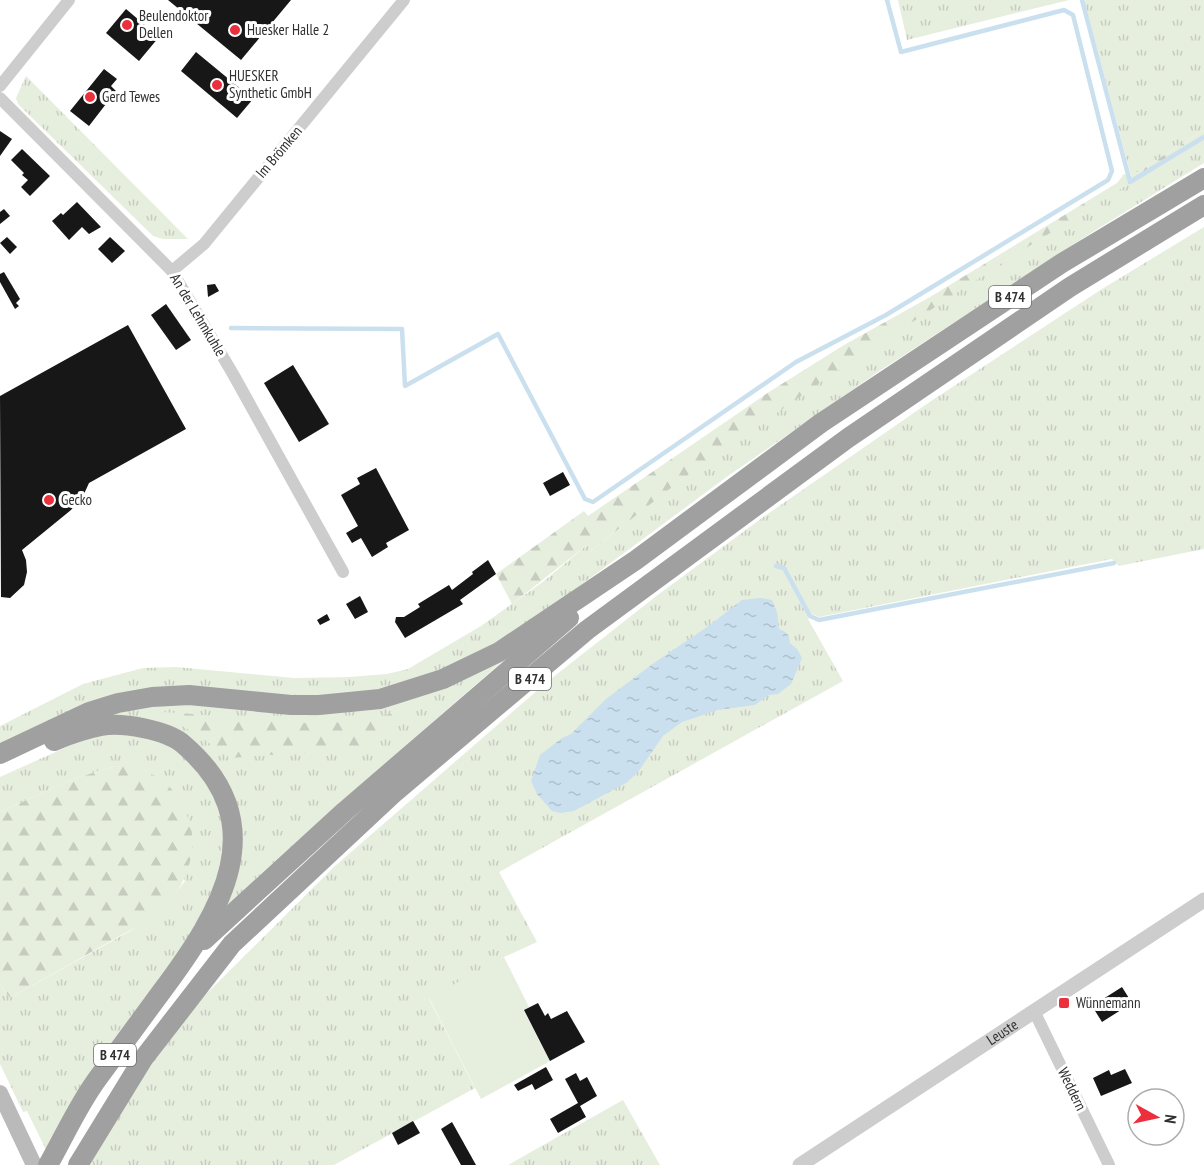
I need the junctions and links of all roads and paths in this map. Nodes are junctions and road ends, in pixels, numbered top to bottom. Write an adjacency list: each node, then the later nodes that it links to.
1 (69, 0): 3 (street)
2 (404, 0): 7 (street, Im Brömken)
3 (0, 86)
4 (0, 98): 7 (street, An der Lehmkuhle)
5 (1204, 178): 8 (highway, B 474)
6 (1204, 205): 18 (highway, B 474)
7 (172, 271): 9 (street, An der Lehmkuhle)
8 (636, 560): 10 (highway); 13 (highway, B 474)
9 (343, 572)
10 (0, 754)
11 (0, 768): 13 (highway)
12 (1204, 900): 14 (street, Leuste)
13 (191, 952): 17 (highway, B 474)
14 (1035, 1013): 19 (street, Leuste); 20 (street, Weddern)
15 (0, 1093): 16 (main road)
16 (34, 1165)
17 (48, 1165)
18 (78, 1165)
19 (801, 1165)
20 (1109, 1165)

